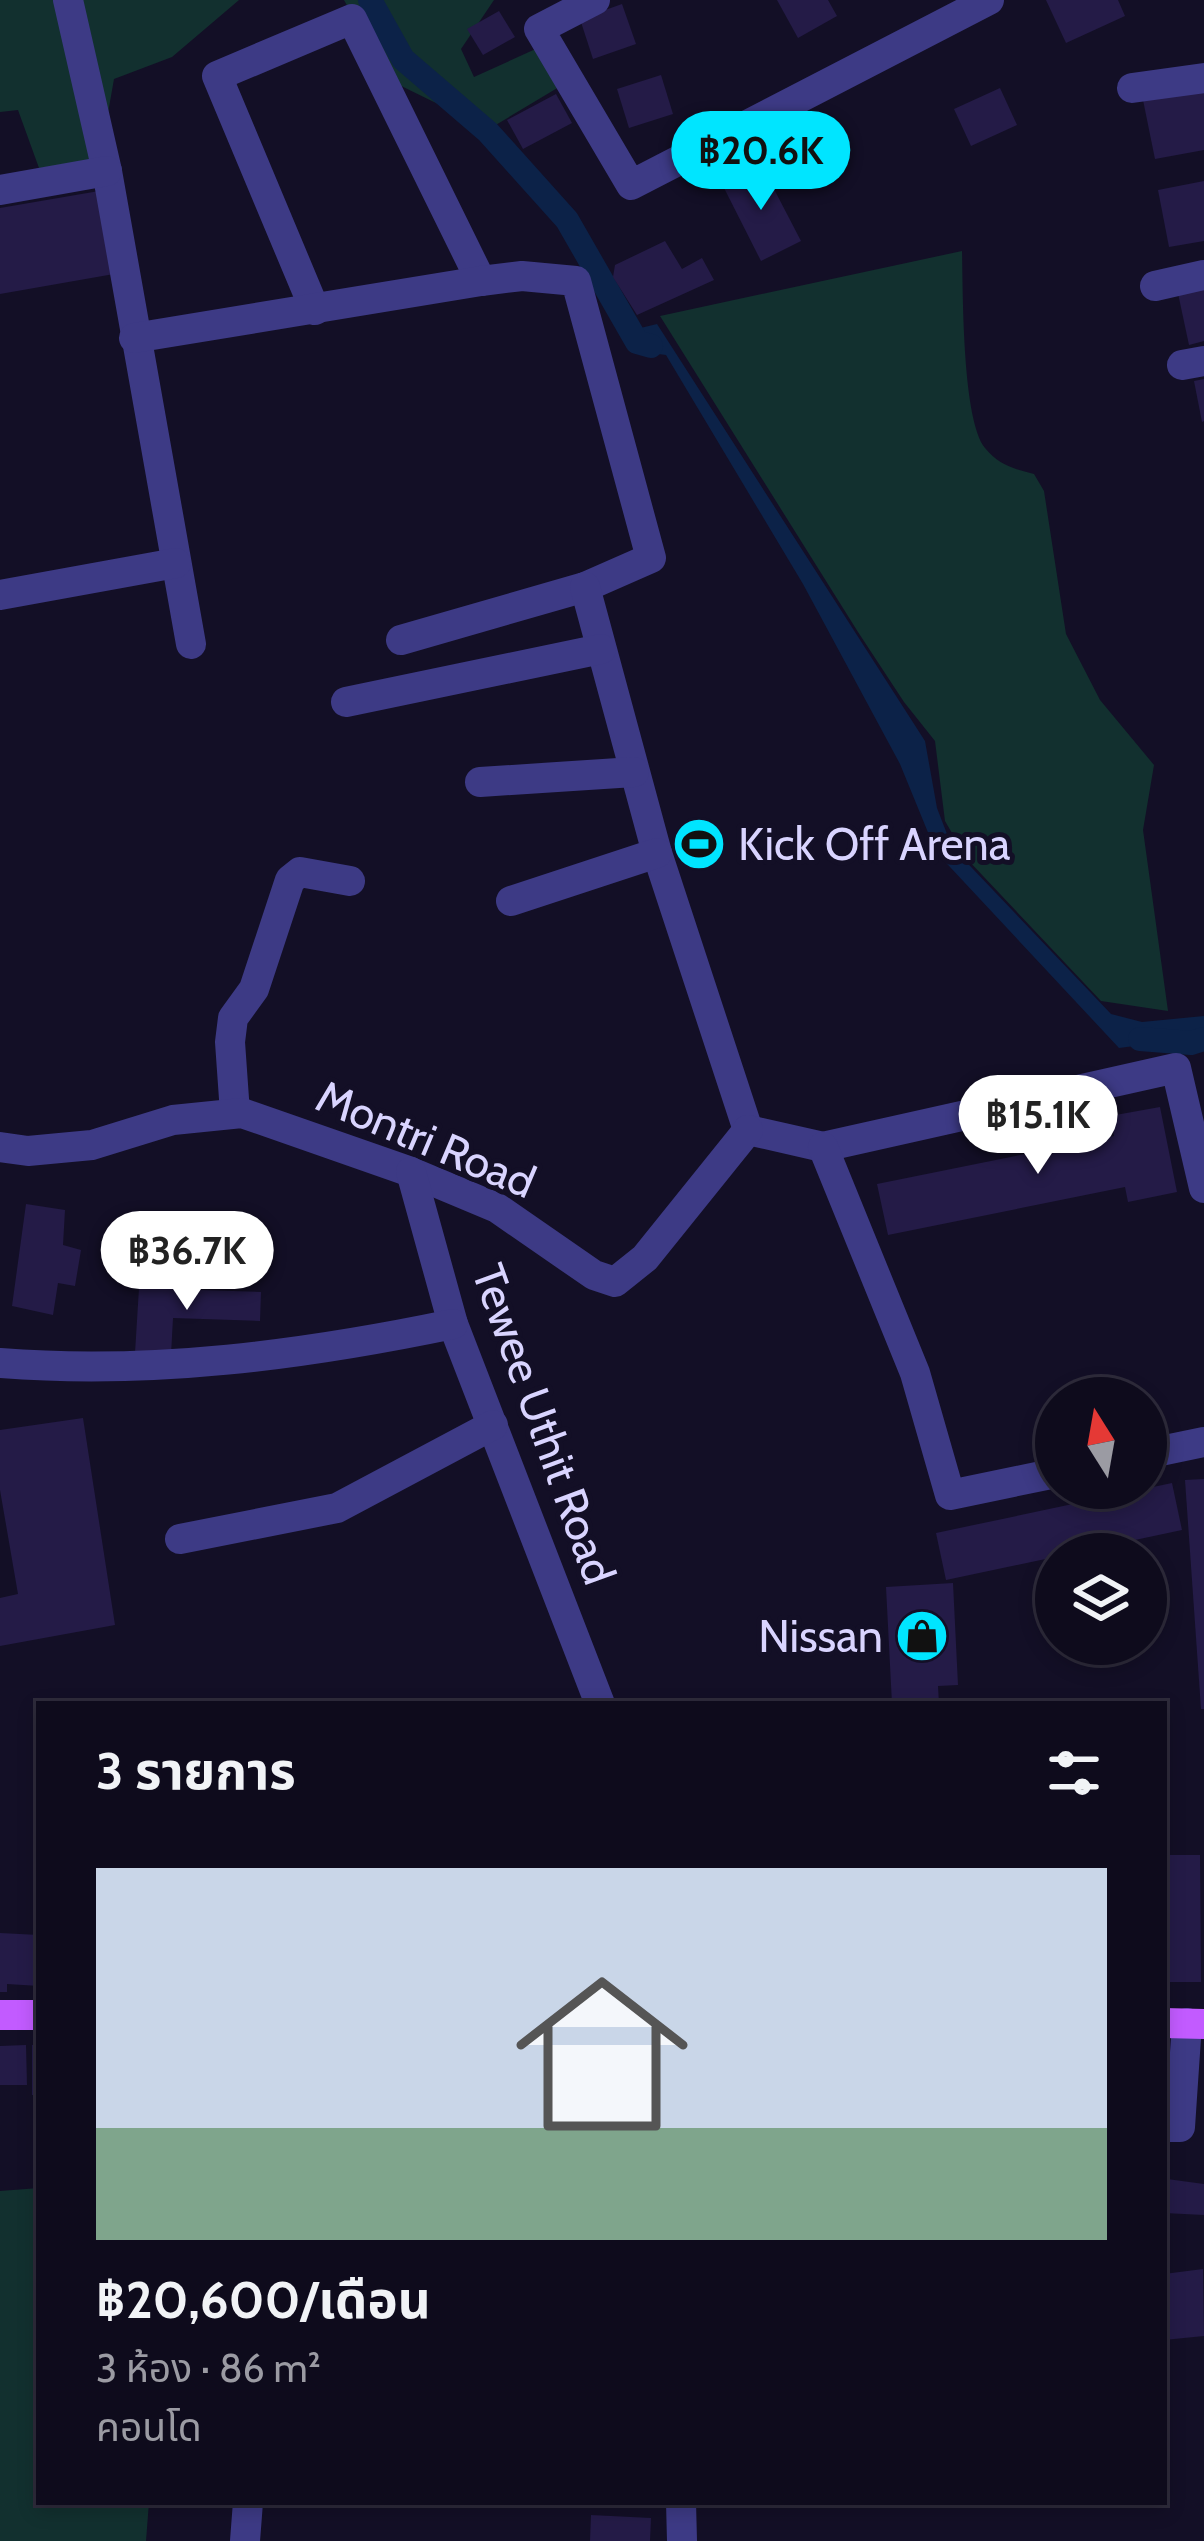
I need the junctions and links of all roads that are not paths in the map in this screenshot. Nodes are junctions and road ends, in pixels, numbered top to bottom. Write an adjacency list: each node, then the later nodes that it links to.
1 (68, 0): 6 (street)
2 (595, 0): 3 (street)
3 (989, 0)
4 (1204, 78): 5 (street)
5 (1132, 88)
6 (107, 171): 7 (street); 12 (street)
7 (0, 190)
8 (1204, 275): 10 (street)
9 (481, 281): 11 (street); 11 (street); 14 (street)
10 (1155, 286)
11 (315, 310): 12 (street)
12 (134, 338): 13 (street)
13 (176, 563): 15 (street); 17 (street)
14 (585, 587): 16 (street); 18 (street)
15 (0, 595)
16 (401, 640)
17 (191, 644)
18 (601, 649): 19 (street); 20 (street)
19 (346, 702)
20 (634, 772): 21 (street); 22 (street)
21 (480, 782)
22 (657, 853): 24 (street); 26 (street)
23 (350, 881): 25 (street)
24 (511, 902)
25 (235, 1114): 27 (street, Montri Road); 29 (street, Montri Road)
26 (748, 1130): 28 (street); 29 (street, Montri Road)
27 (0, 1147)
28 (823, 1148): 30 (street); 36 (street)
29 (411, 1172): 31 (street, Tewee Uthit Road)
30 (1204, 1188)
31 (453, 1324): 32 (street); 33 (street, Tewee Uthit Road)
32 (0, 1363)
33 (493, 1425): 37 (street); 38 (street, Tewee Uthit Road)
34 (1204, 1442): 35 (street)
35 (1167, 1450)
36 (1035, 1477)
37 (180, 1539)
38 (600, 1701)
39 (0, 2015): 40 (main road)
40 (36, 2015)
41 (1185, 2023): 42 (street)
42 (1167, 2127)
43 (248, 2505): 45 (street)
44 (681, 2505): 46 (street)
45 (245, 2541)
46 (682, 2541)

